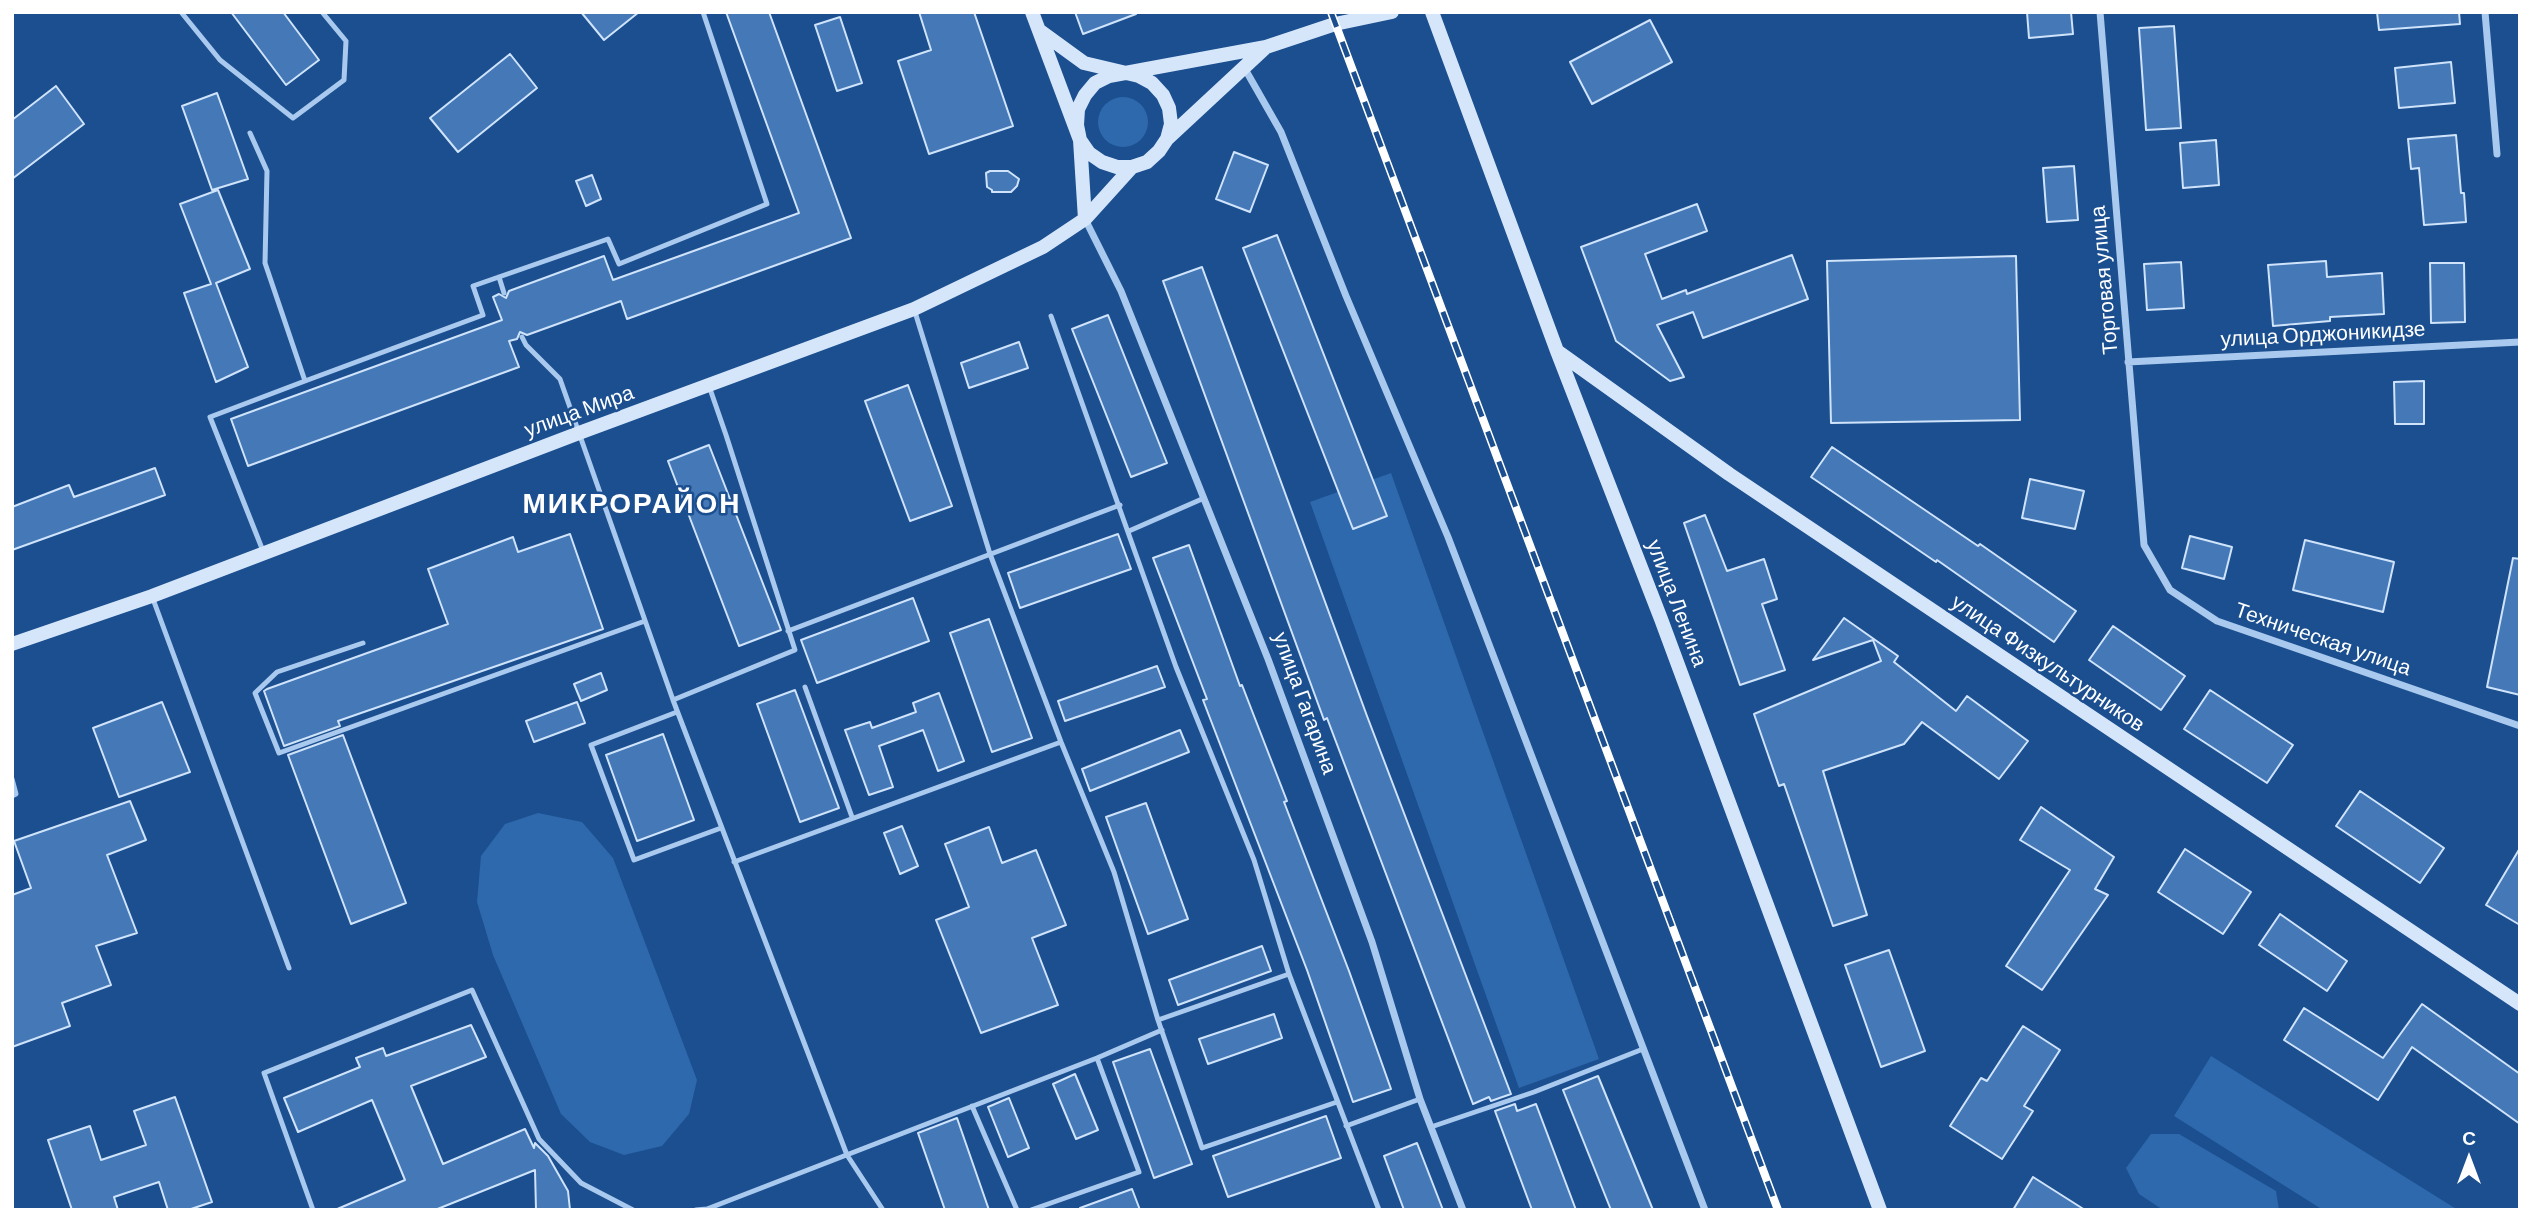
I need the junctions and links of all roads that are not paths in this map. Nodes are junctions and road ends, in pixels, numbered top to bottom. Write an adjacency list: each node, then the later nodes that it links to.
1 (181, 12): 2 (lane)
2 (322, 12)
3 (703, 12): 19 (lane)
4 (1032, 12): 9 (street)
5 (1392, 12): 10 (street)
6 (1432, 12): 25 (street, улица Ленина)
7 (2100, 12): 26 (street, Торговая улица)
8 (2485, 12): 16 (street)
9 (1039, 30): 12 (street); 15 (street)
10 (1266, 47): 11 (street); 12 (street)
11 (1245, 69): 14 (street); 56 (street)
12 (1124, 74): 14 (street); 15 (street)
13 (250, 133): 27 (lane)
14 (1167, 139): 17 (street)
15 (1080, 140): 17 (street); 18 (street)
16 (2497, 154)
17 (1132, 167): 18 (street, улица Мира)
18 (1085, 219): 21 (street, улица Мира); 30 (street, улица Гагарина)
19 (499, 277): 20 (lane); 27 (lane)
20 (504, 293)
21 (914, 309): 28 (street, улица Мира); 35 (lane)
22 (1051, 316): 31 (lane)
23 (522, 337): 29 (lane)
24 (2520, 342): 26 (street, улица Орджоникидзе)
25 (1557, 351): 53 (street, улица Физкультурников); 73 (street, улица Ленина)
26 (2128, 362): 33 (street, Торговая улица)
27 (305, 381): 34 (lane)
28 (708, 386): 29 (street, улица Мира); 38 (lane)
29 (579, 433): 34 (street, улица Мира); 37 (lane)
30 (1202, 499): 32 (lane); 58 (street, улица Гагарина)
31 (1120, 505): 32 (lane); 35 (lane)
32 (1129, 531): 52 (lane)
33 (2144, 545): 44 (street, Техническая улица)
34 (264, 552): 36 (street, улица Мира)
35 (990, 554): 38 (lane); 45 (lane)
36 (152, 596): 40 (street, улица Мира); 51 (lane)
37 (645, 621): 39 (lane); 42 (lane)
38 (788, 631): 42 (lane)
39 (363, 642)
40 (12, 644)
41 (805, 687): 48 (lane)
42 (673, 700): 43 (lane)
43 (677, 712): 49 (lane); 49 (lane)
44 (2520, 726)
45 (1060, 742): 48 (lane); 54 (lane)
46 (12, 779): 47 (lane)
47 (12, 796)
48 (852, 817): 50 (lane)
49 (721, 828): 50 (lane)
50 (734, 862): 63 (lane)
51 (289, 968)
52 (1289, 974): 54 (lane); 59 (lane)
53 (2520, 1004)
54 (1158, 1020): 55 (lane)
55 (1163, 1030): 57 (lane); 59 (lane)
56 (1643, 1049): 62 (lane); 72 (street)
57 (1097, 1058): 60 (lane); 69 (lane)
58 (1420, 1099): 61 (lane); 62 (street, улица Гагарина)
59 (1336, 1102): 61 (lane)
60 (972, 1106): 63 (lane); 68 (lane)
61 (1346, 1126): 70 (lane)
62 (1431, 1127): 71 (street, улица Гагарина)
63 (847, 1155): 66 (lane); 67 (lane)
64 (313, 1210): 65 (lane)
65 (634, 1210)
66 (696, 1210)
67 (883, 1210)
68 (1017, 1210)
69 (1031, 1210)
70 (1379, 1210)
71 (1463, 1210)
72 (1704, 1210)
73 (1880, 1210)

